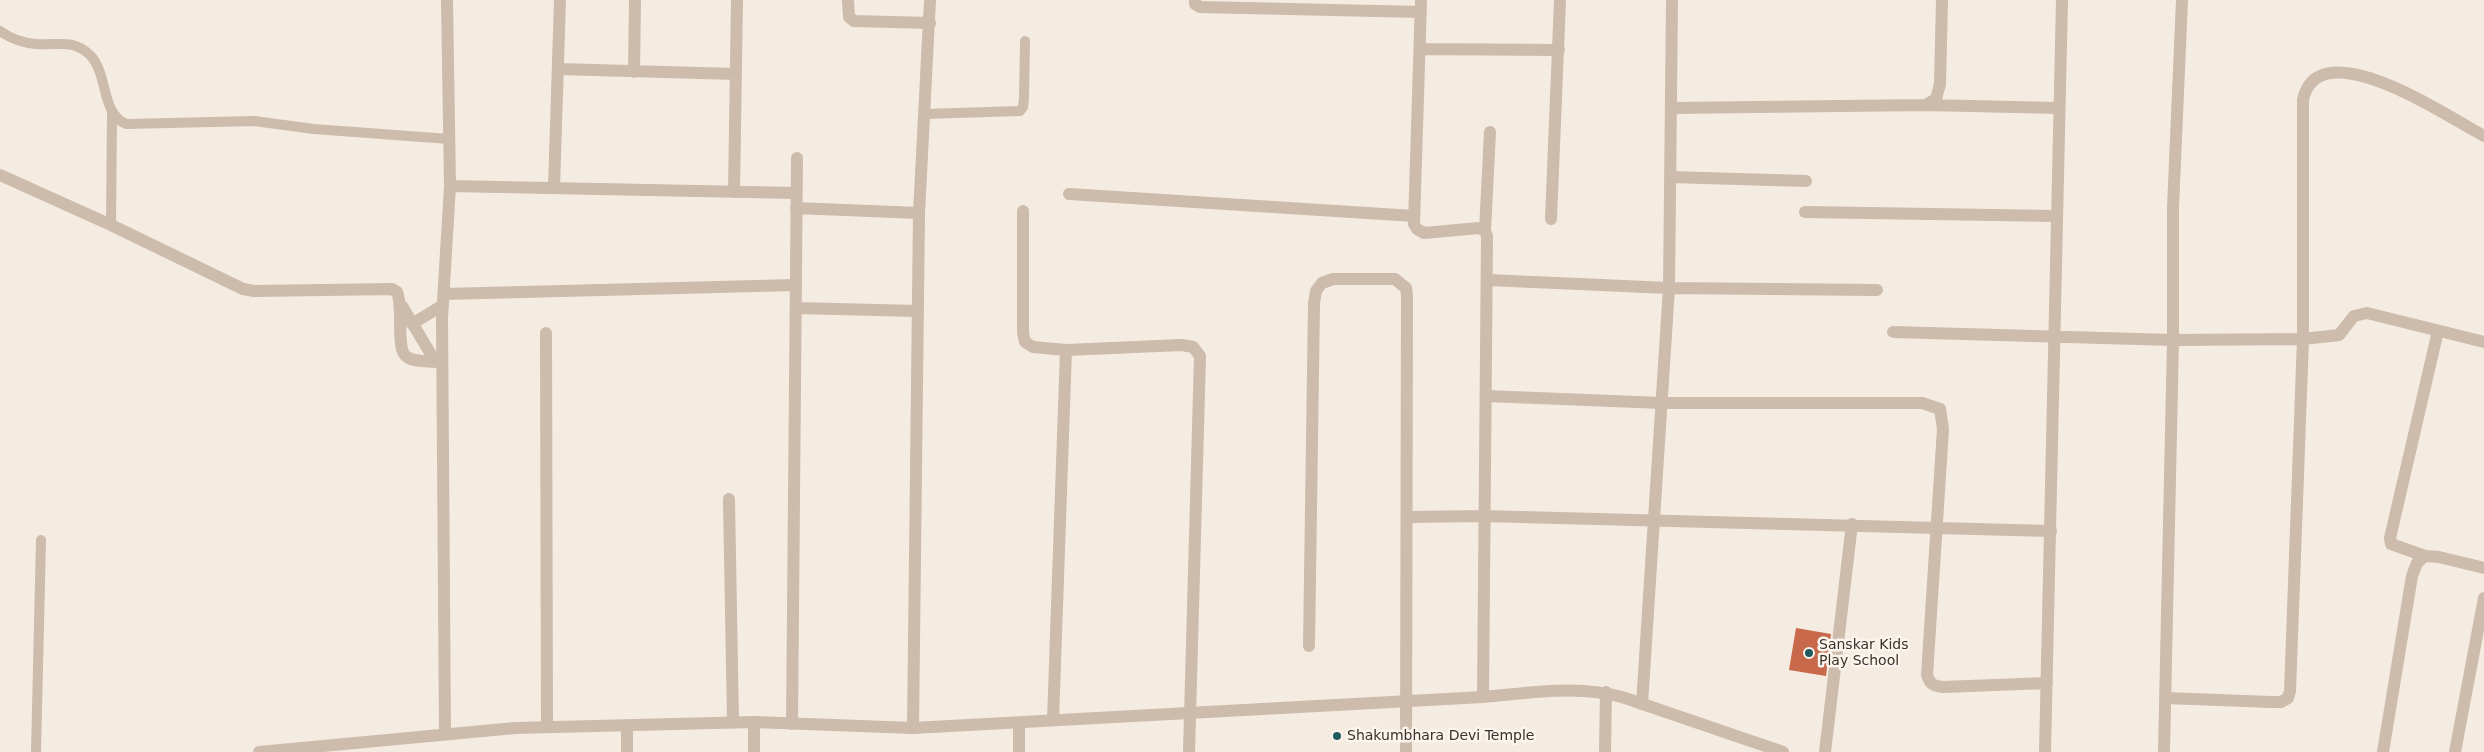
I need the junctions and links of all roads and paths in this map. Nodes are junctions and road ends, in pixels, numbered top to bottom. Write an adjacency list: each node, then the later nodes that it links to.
1 (447, 0): 29 (street)
2 (560, 0): 19 (street)
3 (636, 0): 20 (street)
4 (737, 0): 21 (street)
5 (848, 0): 14 (street)
6 (930, 0): 14 (street)
7 (1195, 0): 13 (street)
8 (1560, 0): 18 (street)
9 (1672, 0): 23 (street)
10 (1942, 0): 22 (street)
11 (2062, 0): 24 (street)
12 (2182, 0): 62 (street)
13 (1421, 6): 17 (street)
14 (930, 23): 26 (street)
15 (0, 31): 25 (lane)
16 (1025, 40): 26 (lane)
17 (1420, 49): 18 (street); 43 (street)
18 (1559, 50): 45 (street)
19 (558, 69): 20 (street); 35 (street)
20 (634, 72): 21 (street)
21 (736, 74): 36 (street)
22 (1926, 105): 23 (street); 24 (street)
23 (1670, 108): 32 (street)
24 (2059, 108): 44 (street)
25 (112, 113): 29 (lane); 46 (lane)
26 (924, 114): 42 (street)
27 (1490, 132): 47 (street)
28 (2484, 136): 61 (street)
29 (449, 139): 34 (street)
30 (797, 158): 37 (street)
31 (0, 175): 46 (street)
32 (1670, 177): 33 (street); 50 (street)
33 (1806, 181)
34 (450, 186): 35 (street); 52 (street)
35 (554, 188): 36 (street)
36 (734, 192): 37 (street)
37 (796, 193): 39 (street)
38 (1069, 194): 43 (street)
39 (796, 208): 42 (street); 49 (street)
40 (1023, 211): 64 (street)
41 (1806, 212): 44 (street)
42 (918, 213): 55 (street)
43 (1414, 216): 47 (street)
44 (2056, 216): 60 (street)
45 (1551, 219)
46 (111, 225): 53 (street)
47 (1485, 231): 48 (street)
48 (1488, 280): 50 (street); 66 (street)
49 (796, 285): 52 (street); 54 (street)
50 (1668, 288): 51 (street); 67 (street)
51 (1877, 290)
52 (444, 300): 56 (street); 65 (street)
53 (402, 306): 56 (street); 65 (street)
54 (796, 308): 55 (street); 91 (street)
55 (918, 311): 94 (street)
56 (412, 324): 65 (street)
57 (2438, 331): 61 (street); 63 (street); 76 (street)
58 (1893, 332): 60 (street)
59 (546, 333): 93 (street)
60 (2054, 335): 62 (street); 74 (street)
61 (2303, 339): 62 (street); 83 (street)
62 (2173, 340): 83 (street)
63 (2484, 342)
64 (1066, 350): 86 (street); 87 (street)
65 (439, 362): 95 (street)
66 (1486, 396): 67 (street); 69 (street)
67 (1663, 403): 71 (street); 73 (street)
68 (729, 499): 88 (street)
69 (1483, 516): 70 (street); 71 (street); 82 (street)
70 (1407, 517): 79 (street); 84 (street)
71 (1655, 520): 72 (street); 85 (street)
72 (1852, 524): 73 (street); 105 (street)
73 (1936, 527): 74 (street); 80 (street)
74 (2051, 531): 80 (street)
75 (40, 540): 97 (lane)
76 (2425, 556): 77 (street); 108 (street)
77 (2484, 568)
78 (2484, 598): 109 (street)
79 (1309, 646)
80 (2047, 683): 106 (street)
81 (1606, 692): 82 (street); 85 (street); 103 (street)
82 (1483, 697): 84 (street)
83 (2166, 698): 107 (street)
84 (1407, 700): 86 (street); 102 (street)
85 (1642, 704): 104 (street)
86 (1190, 712): 87 (street); 101 (street)
87 (1054, 720): 90 (street)
88 (733, 722): 89 (street); 92 (street)
89 (754, 722): 91 (street); 99 (street)
90 (1019, 723): 94 (street); 100 (street)
91 (792, 724): 94 (street)
92 (627, 726): 93 (street); 98 (street)
93 (547, 727): 95 (street)
94 (914, 728)
95 (444, 734): 96 (street)
96 (267, 751)
97 (36, 752)
98 (627, 752)
99 (754, 752)
100 (1018, 752)
101 (1189, 752)
102 (1406, 752)
103 (1605, 752)
104 (1782, 752)
105 (1825, 752)
106 (2045, 752)
107 (2164, 752)
108 (2383, 752)
109 (2454, 752)

